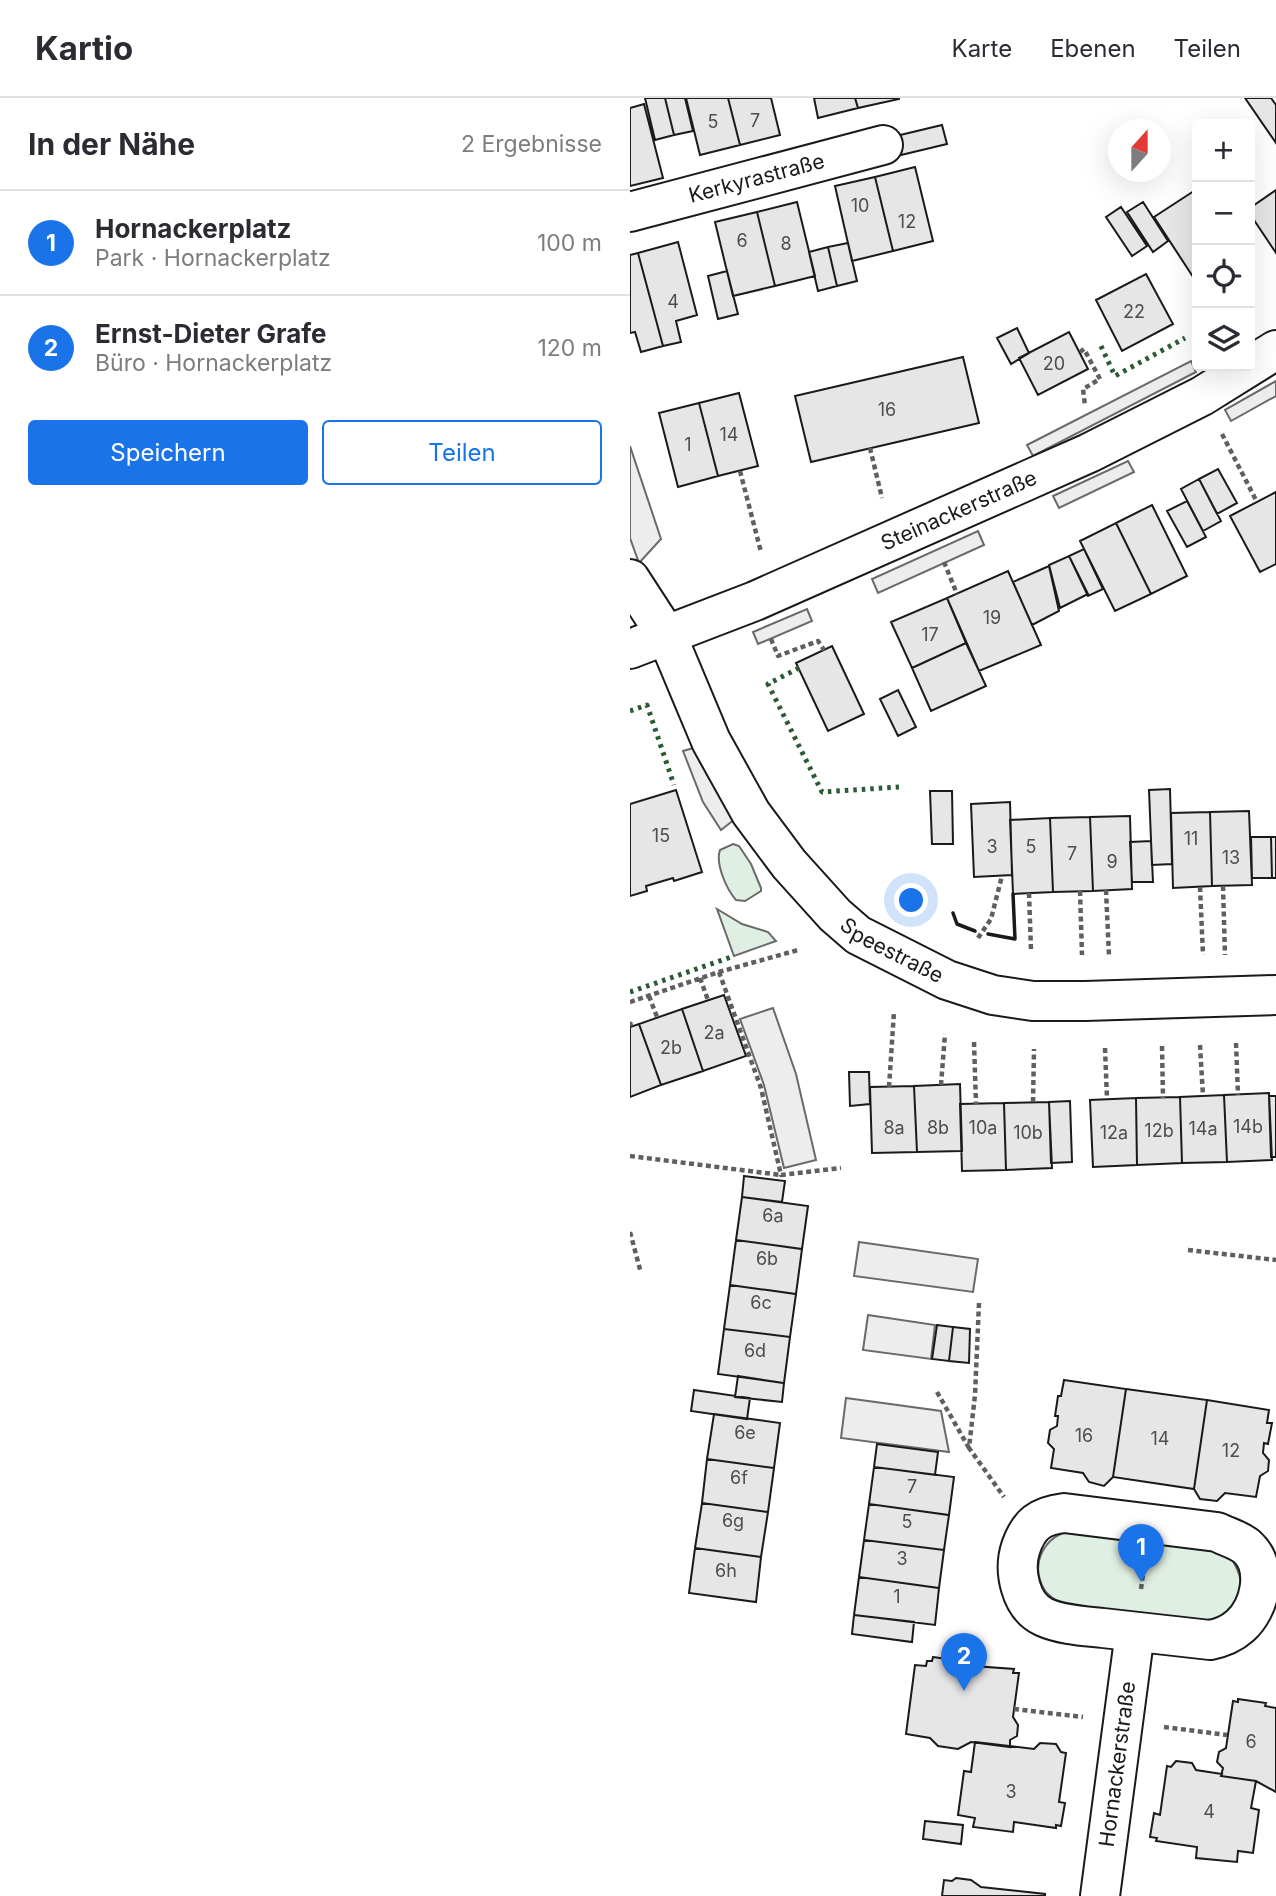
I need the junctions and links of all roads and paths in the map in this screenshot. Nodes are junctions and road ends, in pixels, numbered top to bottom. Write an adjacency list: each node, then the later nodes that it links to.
1 (883, 145): 2 (street, Kerkyrastraße)
2 (630, 212)
3 (1276, 351): 5 (street, Steinackerstraße)
4 (1080, 352): 7 (path)
5 (1202, 396): 7 (street, Steinackerstraße); 9 (path)
6 (870, 448): 10 (path)
7 (1089, 453): 10 (street, Steinackerstraße)
8 (740, 471): 12 (path)
9 (1258, 502)
10 (891, 539): 12 (street, Steinackerstraße)
11 (630, 579): 13 (street, Speestraße)
12 (772, 593): 13 (street, Steinackerstraße)
13 (667, 636): 14 (street, Steinackerstraße); 30 (street, Speestraße)
14 (630, 649)
15 (1002, 876): 21 (path)
16 (1223, 886): 26 (path)
17 (1200, 887): 25 (path)
18 (1106, 890): 27 (path)
19 (1080, 891): 24 (path)
20 (1029, 893): 23 (path)
21 (978, 938)
22 (799, 950): 28 (path)
23 (1031, 950)
24 (1082, 955)
25 (1203, 955)
26 (1225, 955)
27 (1109, 956)
28 (719, 972): 29 (path); 53 (path)
29 (700, 978): 31 (path); 32 (path)
30 (1276, 995)
31 (649, 996): 33 (path); 35 (path)
32 (708, 1000)
33 (630, 1002)
34 (894, 1013): 44 (path)
35 (657, 1017)
36 (945, 1034): 43 (path)
37 (974, 1042): 50 (path)
38 (1236, 1043): 45 (path)
39 (1200, 1045): 46 (path)
40 (1161, 1046): 48 (path)
41 (1105, 1048): 47 (path)
42 (1034, 1049): 49 (path)
43 (941, 1085)
44 (889, 1087)
45 (1238, 1095)
46 (1203, 1096)
47 (1107, 1098)
48 (1163, 1098)
49 (1033, 1102)
50 (976, 1104)
51 (630, 1156): 53 (path)
52 (841, 1168): 53 (path)
53 (781, 1175)
54 (630, 1232): 57 (path)
55 (1188, 1250): 56 (path)
56 (1276, 1260)
57 (641, 1273)
58 (979, 1303): 60 (path)
59 (937, 1392): 60 (path)
60 (969, 1448): 62 (path)
61 (1149, 1523): 62 (street); 63 (path); 63 (street)
62 (1028, 1529): 63 (street)
63 (1135, 1632): 64 (street, Hornackerstraße)
64 (1100, 1896)

